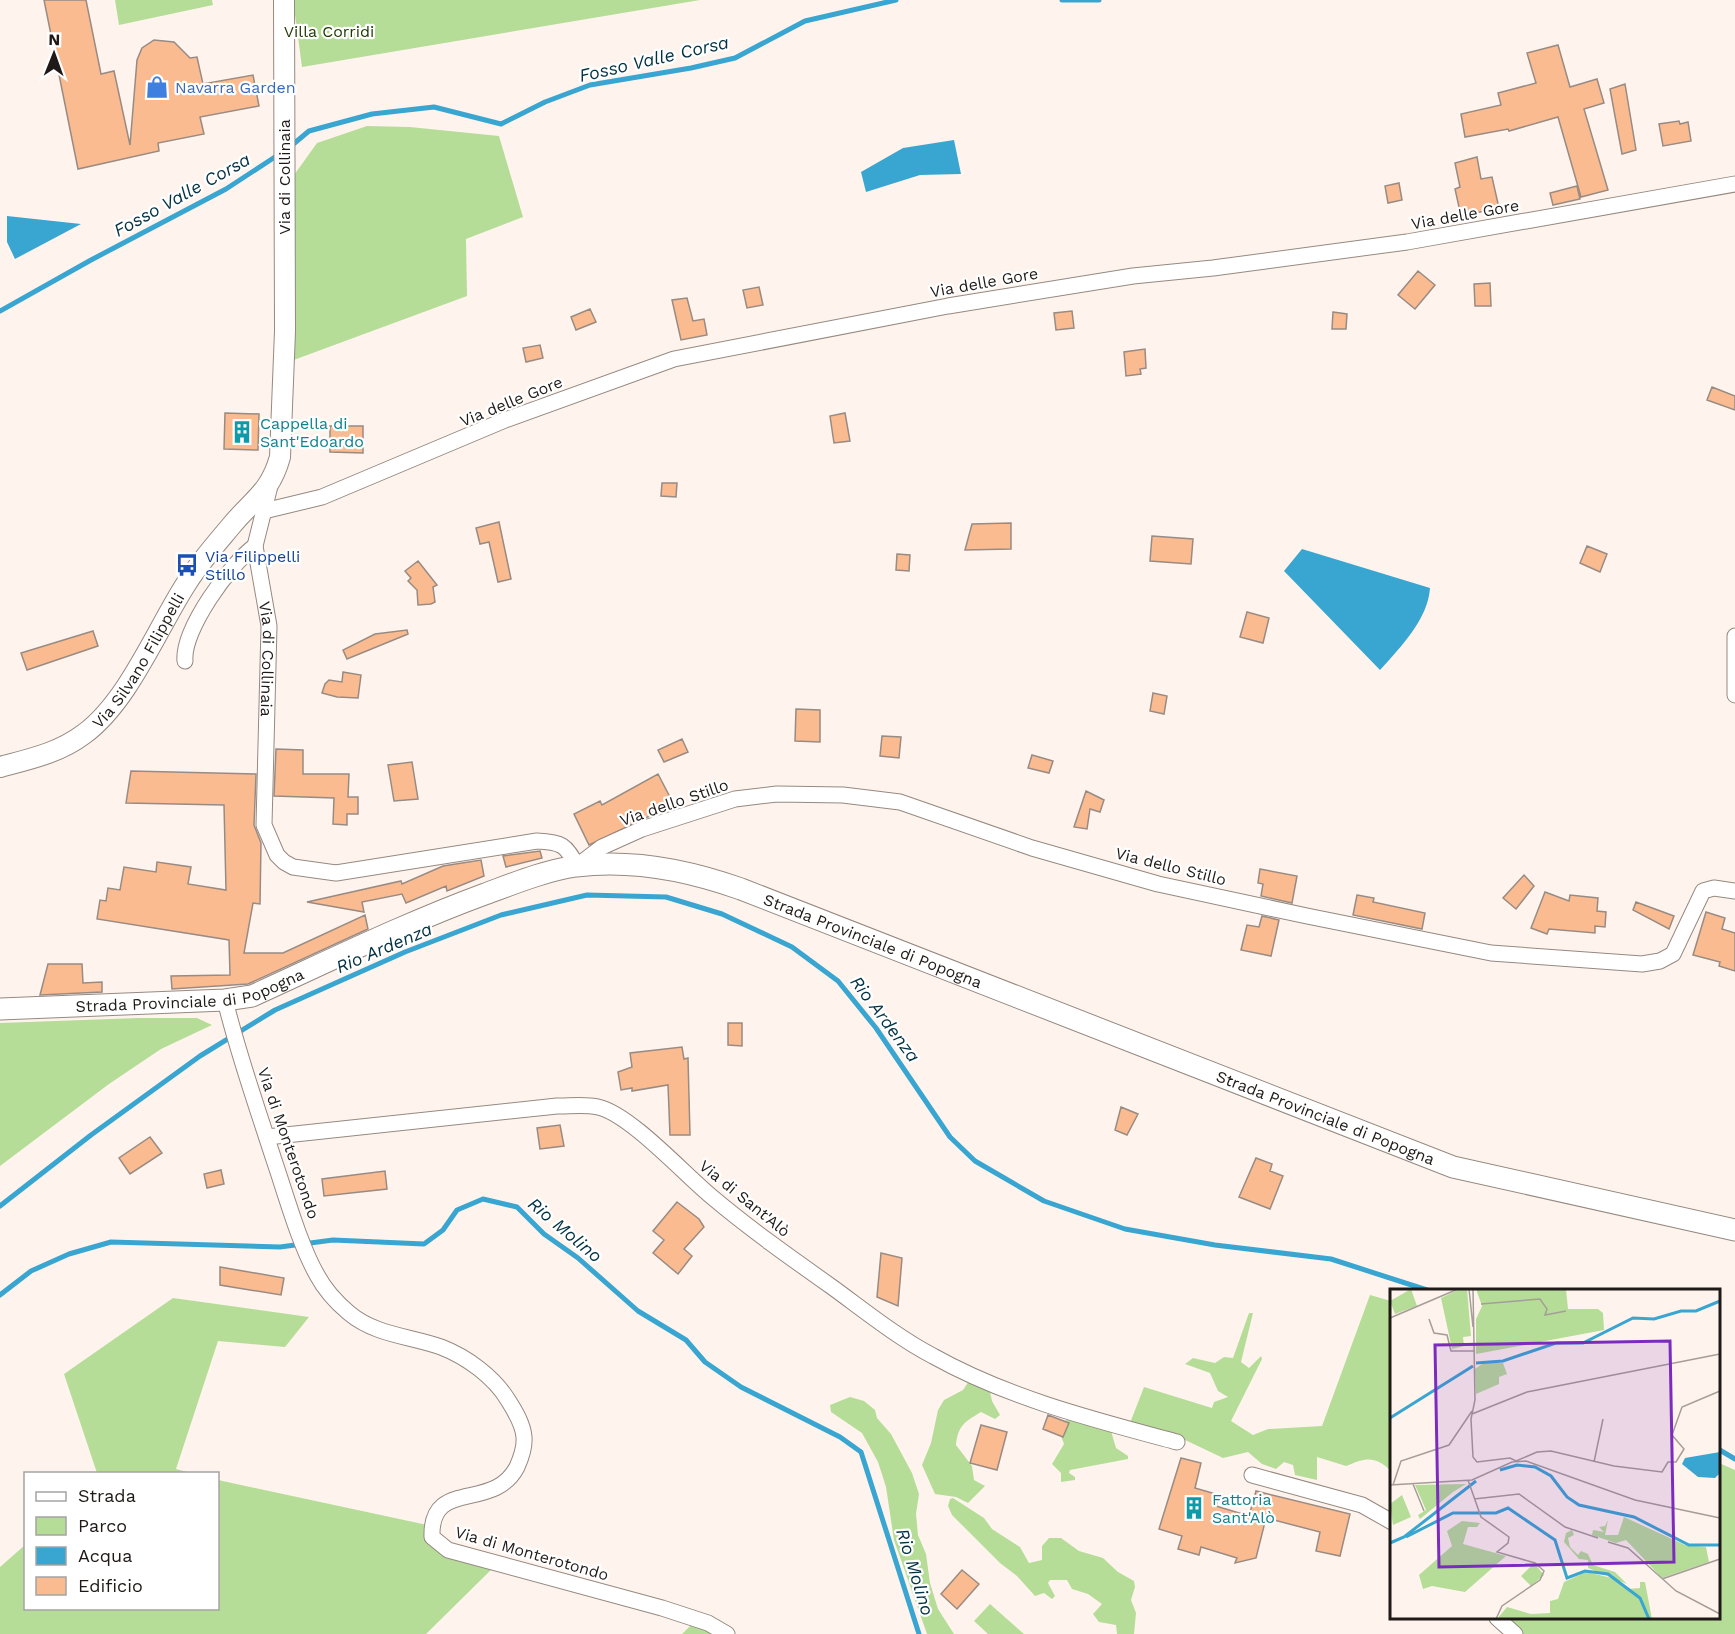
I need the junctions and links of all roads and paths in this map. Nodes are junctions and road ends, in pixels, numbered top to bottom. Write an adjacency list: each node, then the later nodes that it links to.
1 (284, 0): 3 (street, Via di Collinaia)
2 (1735, 184): 4 (street, Via delle Gore)
3 (270, 486): 4 (street, Via di Collinaia); 9 (street, Via Silvano Filippelli)
4 (264, 510): 5 (street, Via di Collinaia)
5 (255, 546): 7 (street); 10 (street, Via di Collinaia)
6 (1735, 636): 8 (street)
7 (185, 661)
8 (1735, 695)
9 (0, 767)
10 (577, 866): 11 (street, Via dello Stillo); 12 (main road, Strada Provinciale di Popogna); 15 (main road, Strada Provinciale di Popogna)
11 (1735, 891)
12 (225, 1000): 13 (main road, Strada Provinciale di Popogna); 14 (street, Via di Monterotondo)
13 (0, 1009)
14 (267, 1137): 16 (street, Via di Sant'Alò); 20 (street, Via di Monterotondo)
15 (1735, 1230)
16 (1178, 1442)
17 (1252, 1475): 18 (street)
18 (1390, 1521)
19 (1499, 1619): 21 (street)
20 (727, 1634)
21 (1515, 1634)

